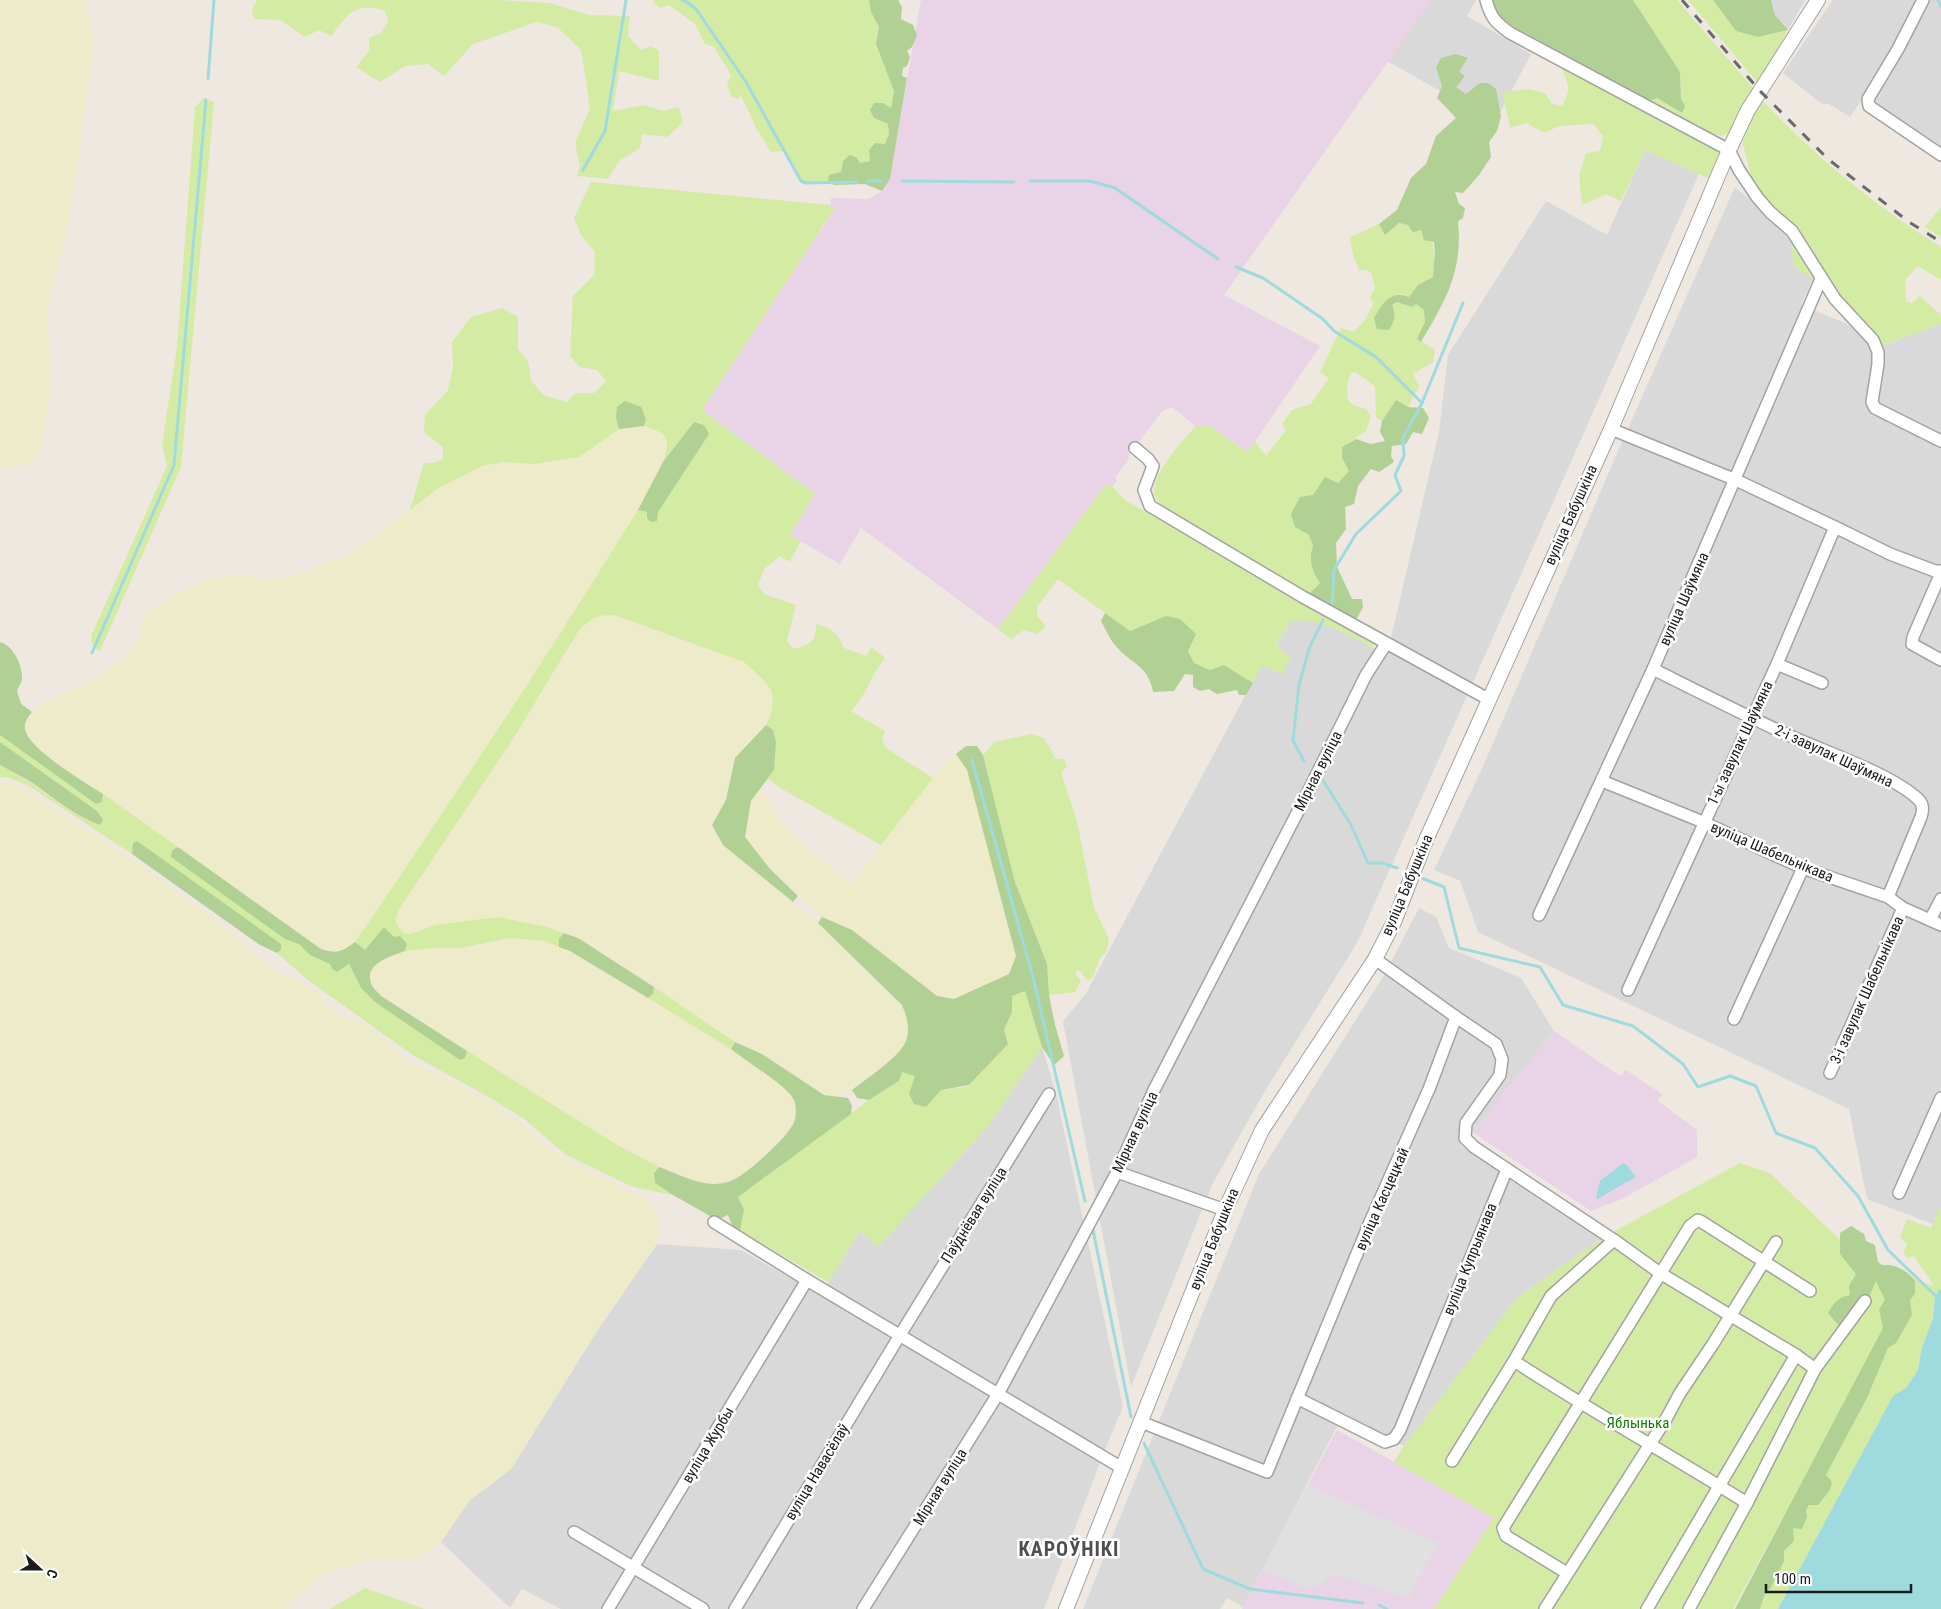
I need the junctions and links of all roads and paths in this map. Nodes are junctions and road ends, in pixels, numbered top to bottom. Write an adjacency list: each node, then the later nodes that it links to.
1 (1486, 0): 4 (street)
2 (1818, 0): 4 (street, вуліца Бабушкіна)
3 (1923, 0): 5 (street)
4 (1729, 150): 6 (street); 7 (street, вуліца Бабушкіна)
5 (1941, 155)
6 (1821, 279): 8 (street); 10 (street, вуліца Шаўмяна)
7 (1611, 429): 10 (street); 18 (street, вуліца Бабушкіна)
8 (1941, 440)
9 (1135, 448): 13 (street)
10 (1736, 480): 11 (street); 16 (street, вуліца Шаўмяна)
11 (1835, 527): 12 (street); 15 (street, 1-ы завулак Шаўмяна)
12 (1941, 572): 14 (street)
13 (1386, 644): 18 (street); 37 (street, Мірная вуліца)
14 (1941, 660)
15 (1777, 664): 17 (street, 1-ы завулак Шаўмяна); 19 (street, 1-ы завулак Шаўмяна)
16 (1653, 669): 19 (street, 2-і завулак Шаўмяна); 20 (street, вуліца Шаўмяна)
17 (1822, 683)
18 (1488, 699): 29 (street, вуліца Бабушкіна)
19 (1751, 719): 21 (street, 1-ы завулак Шаўмяна); 23 (street, 2-і завулак Шаўмяна)
20 (1602, 782): 21 (street, вуліца Шабельнікава); 26 (street, вуліца Шаўмяна)
21 (1703, 822): 22 (street, вуліца Шабельнікава); 30 (street, 1-ы завулак Шаўмяна)
22 (1803, 868): 23 (street, вуліца Шабельнікава); 32 (street)
23 (1888, 897): 25 (street, вуліца Шабельнікава)
24 (1941, 899): 27 (street)
25 (1903, 908): 27 (street, вуліца Шабельнікава); 33 (street, 3-і завулак Шабельнікава)
26 (1539, 915)
27 (1930, 920): 28 (street, вуліца Шабельнікава)
28 (1941, 925)
29 (1374, 959): 31 (street); 39 (street, вуліца Бабушкіна)
30 (1628, 990)
31 (1456, 1017): 36 (street); 54 (street, вуліца Касцецкай)
32 (1734, 1019)
33 (1830, 1073)
34 (1049, 1094): 49 (street, Паўднёвая вуліца)
35 (1941, 1098): 38 (street)
36 (1507, 1169): 41 (street); 54 (street, вуліца Купрыянава)
37 (1117, 1172): 39 (street); 53 (street, Мірная вуліца)
38 (1900, 1193)
39 (1225, 1210): 56 (street, вуліца Бабушкіна)
40 (714, 1222): 45 (street)
41 (1614, 1240): 44 (street); 51 (street)
42 (1776, 1242): 43 (street)
43 (1766, 1261): 44 (street); 46 (street); 48 (street)
44 (1660, 1272): 48 (street); 55 (street)
45 (807, 1280): 49 (street); 63 (street, вуліца Журбы)
46 (1810, 1291)
47 (1865, 1301): 52 (street)
48 (1730, 1316): 50 (street); 57 (street)
49 (900, 1335): 53 (street); 67 (street, вуліца Навасёлаў)
50 (1796, 1356): 52 (street); 60 (street)
51 (1514, 1361): 55 (street); 58 (street)
52 (1815, 1369): 61 (street)
53 (998, 1394): 59 (street); 68 (street, Мірная вуліца)
54 (1297, 1398): 56 (street, вуліца Касцецкай)
55 (1580, 1404): 57 (street); 64 (street)
56 (1142, 1422): 59 (street, вуліца Бабушкіна)
57 (1650, 1443): 60 (street); 64 (street)
58 (1452, 1461)
59 (1122, 1468): 69 (street, вуліца Бабушкіна)
60 (1719, 1486): 61 (street); 71 (street)
61 (1747, 1503): 72 (street)
62 (574, 1532): 63 (street)
63 (634, 1567): 65 (street, вуліца Журбы); 66 (street)
64 (1567, 1573): 70 (street)
65 (608, 1609)
66 (703, 1609)
67 (735, 1609)
68 (863, 1609)
69 (1066, 1609)
70 (1545, 1609)
71 (1648, 1609)
72 (1689, 1609)

